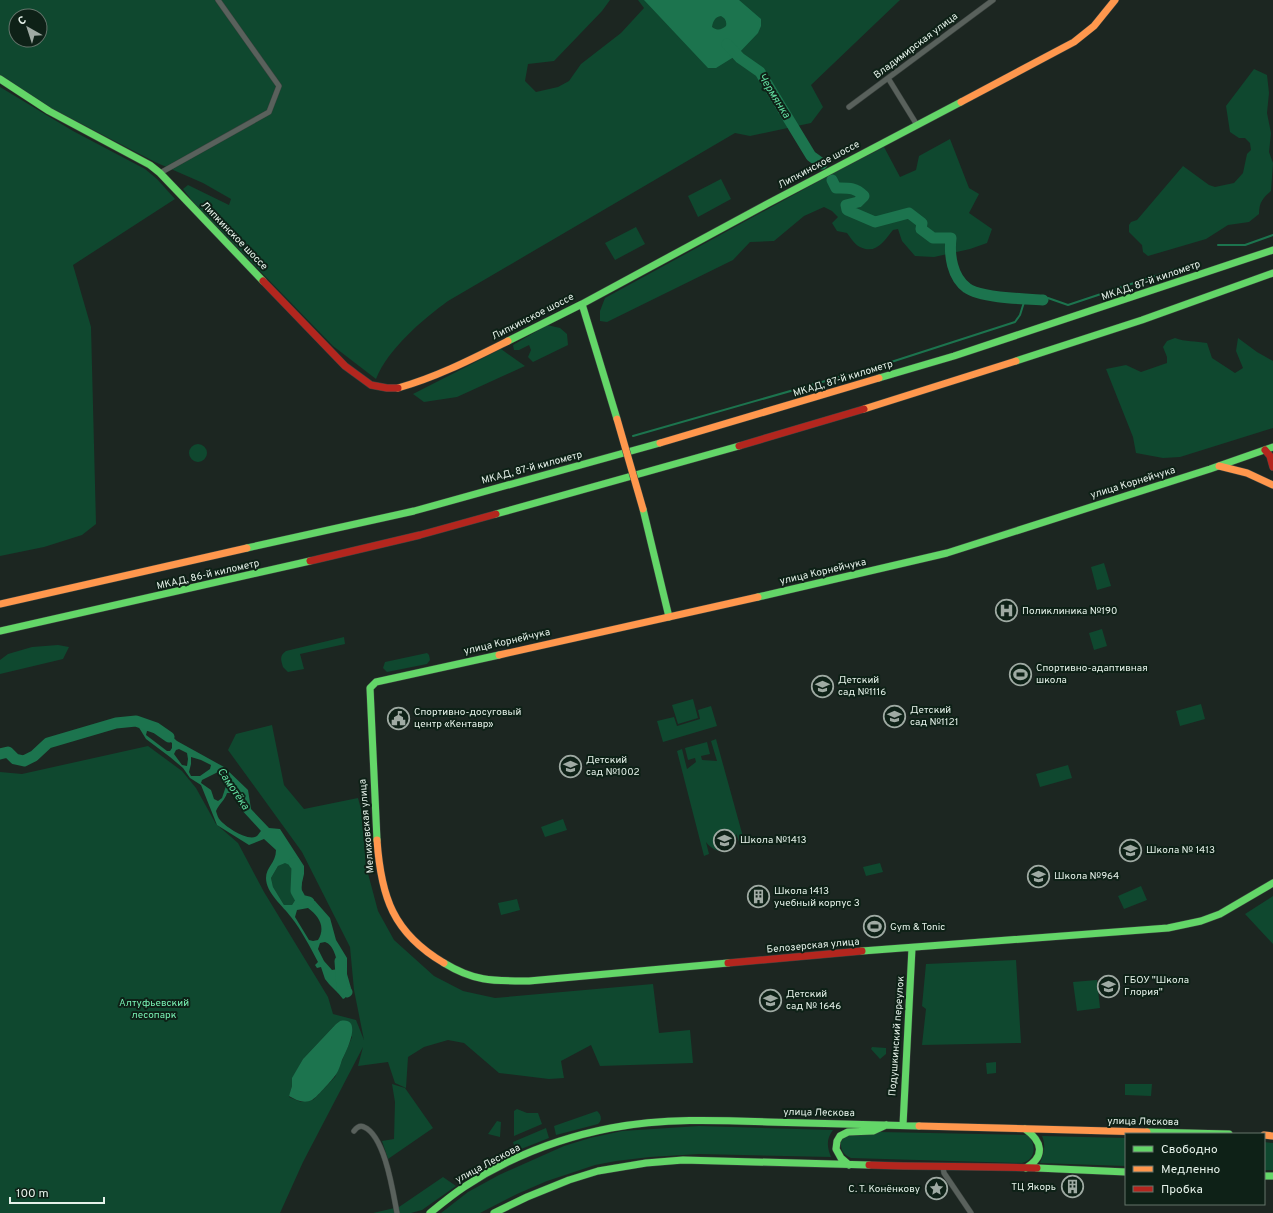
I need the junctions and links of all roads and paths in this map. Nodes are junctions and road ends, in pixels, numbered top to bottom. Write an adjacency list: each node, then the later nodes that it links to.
1 (218, 0): 8 (street)
2 (993, 0): 4 (street, Владимирская улица)
3 (1115, 0): 7 (main road, Липкинское шоссе)
4 (888, 78): 6 (street, Владимирская улица); 7 (street)
5 (0, 79): 8 (main road, Липкинское шоссе)
6 (849, 107)
7 (917, 124): 11 (main road, Липкинское шоссе)
8 (160, 173): 11 (main road, Липкинское шоссе)
9 (1273, 250): 19 (main road, МКАД, 87-й километр)
10 (1273, 273): 22 (main road, МКАД, 86-й километр)
11 (582, 304): 21 (main road, bridge)
12 (1273, 447): 13 (main road, улица Корнейчука)
13 (1265, 450): 14 (main road, улица Корнейчука); 16 (main road)
14 (1249, 456): 15 (main road, улица Корнейчука); 17 (main road)
15 (1218, 466): 17 (main road); 21 (main road, улица Корнейчука)
16 (1273, 467)
17 (1247, 473): 18 (main road)
18 (1273, 485)
19 (414, 511): 20 (main road, МКАД, 86-й километр)
20 (0, 604)
21 (669, 617): 23 (main road, улица Корнейчука)
22 (0, 631)
23 (370, 688): 26 (main road, Мелиховская улица)
24 (1273, 883): 25 (main road, Белозерская улица)
25 (912, 948): 26 (main road, Белозерская улица); 28 (main road, Подушкинский переулок)
26 (443, 964)
27 (887, 1124): 28 (main road, улица Лескова); 32 (main road); 37 (main road, улица Лескова)
28 (902, 1125): 29 (main road, улица Лескова)
29 (1024, 1128): 31 (main road, улица Лескова); 34 (main road)
30 (354, 1131): 36 (street)
31 (1195, 1133)
32 (849, 1165): 33 (main road); 38 (main road)
33 (943, 1167): 34 (main road); 39 (street)
34 (1026, 1168): 35 (main road)
35 (1125, 1172)
36 (397, 1213)
37 (430, 1213)
38 (494, 1213)
39 (971, 1213)

